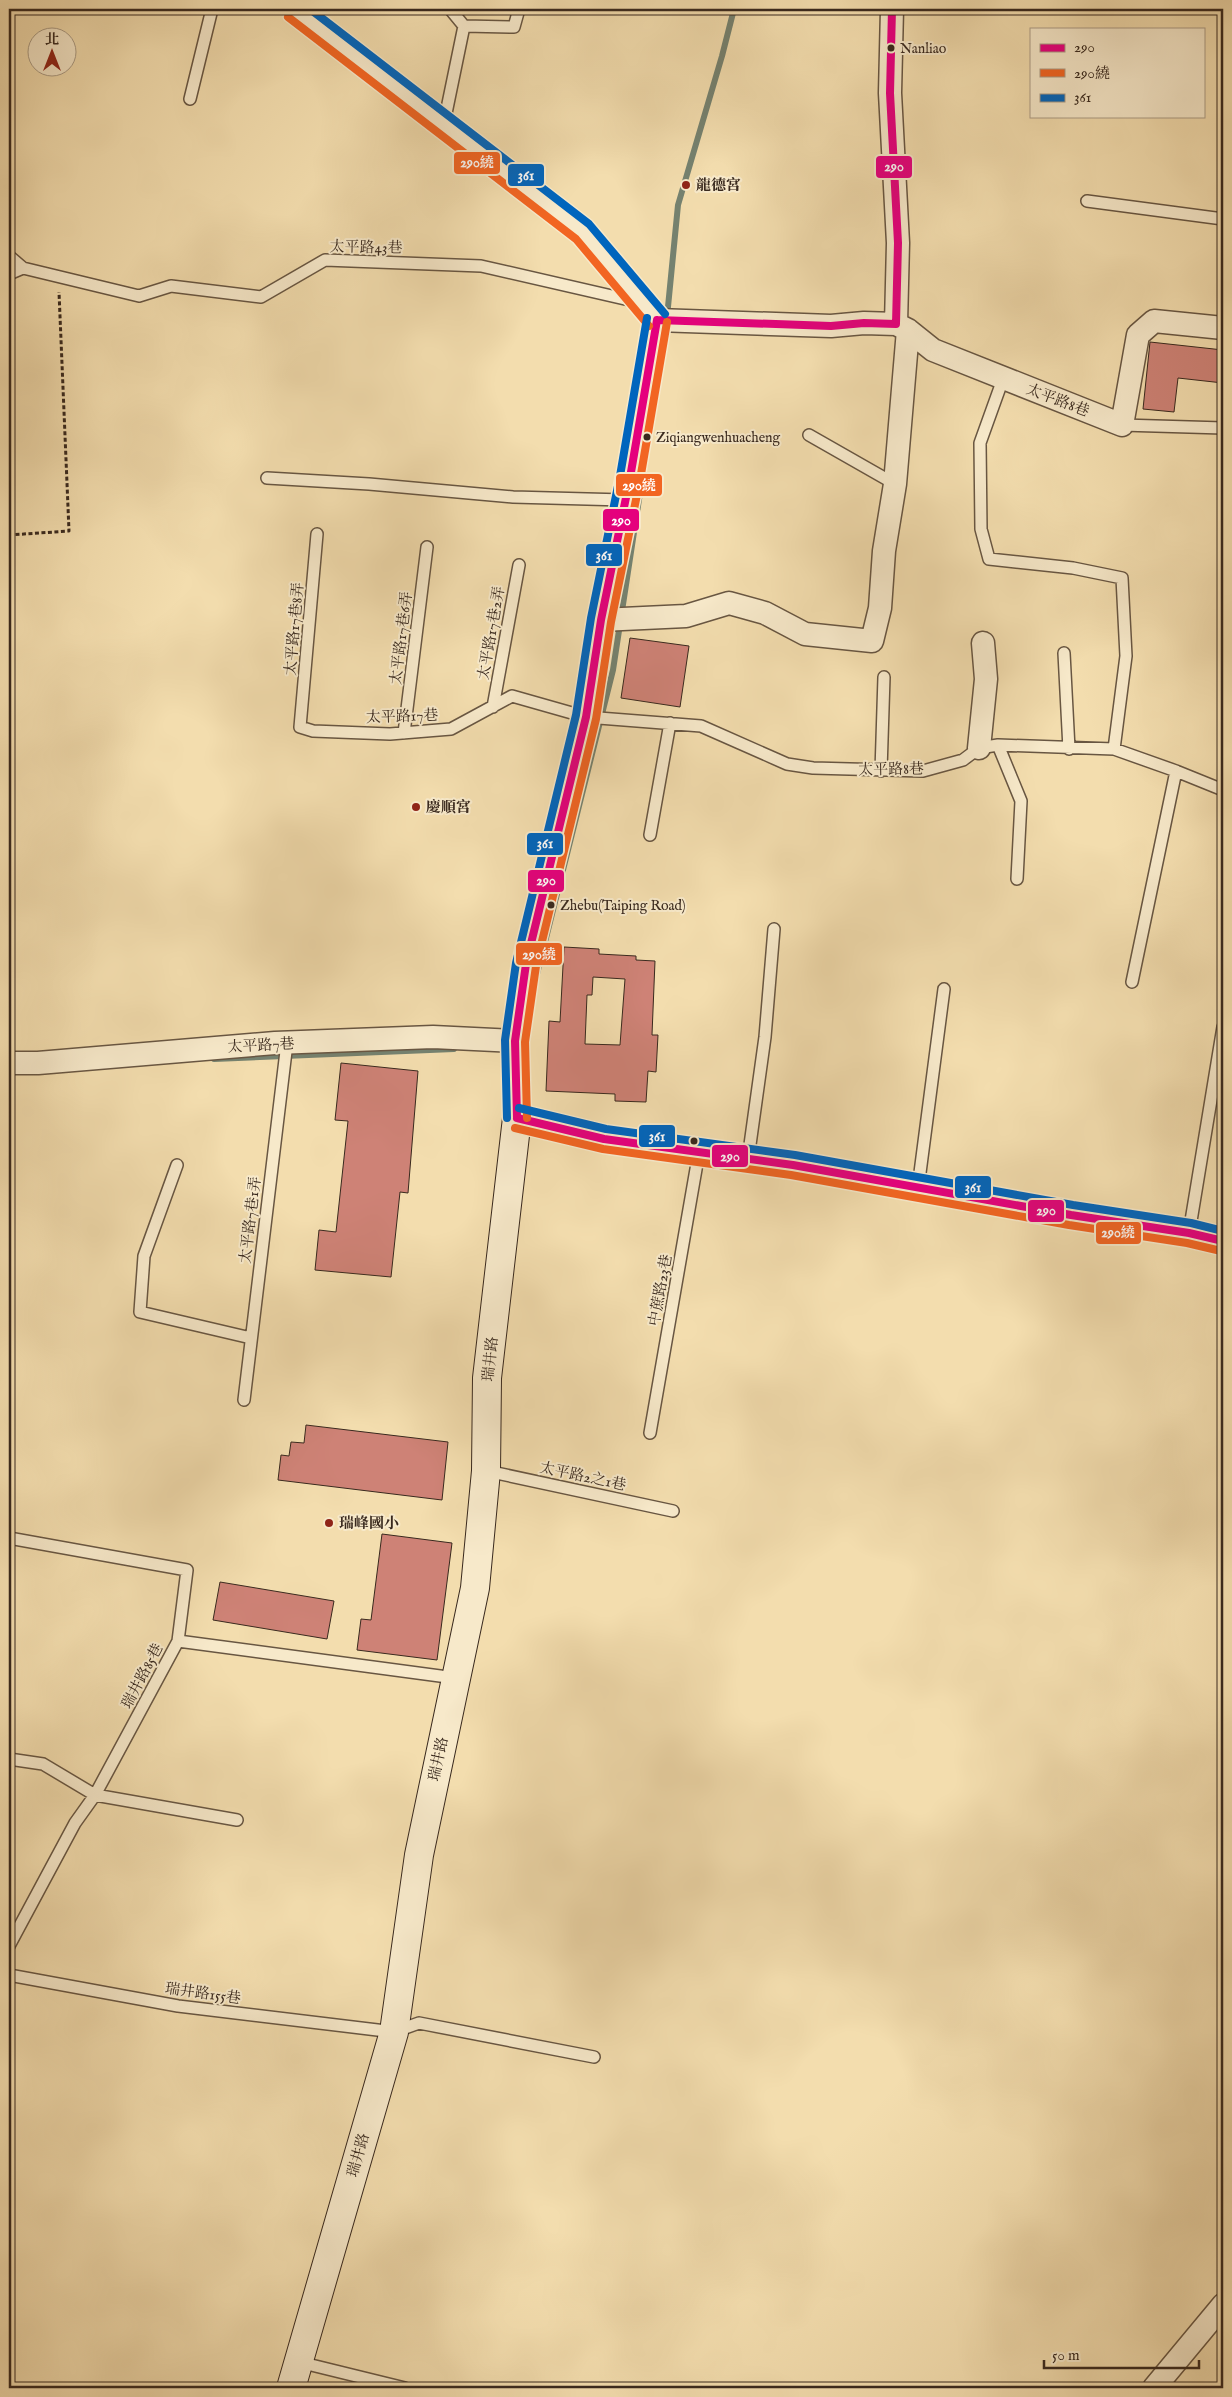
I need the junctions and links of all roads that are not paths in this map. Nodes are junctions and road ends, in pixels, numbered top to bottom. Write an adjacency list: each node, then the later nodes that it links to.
1 (212, 9): 7 (lane)
2 (294, 9): 8 (street)
3 (450, 9): 6 (lane)
4 (519, 9): 6 (lane)
5 (892, 9): 15 (street)
6 (464, 26): 8 (lane)
7 (190, 99)
8 (444, 123): 14 (street)
9 (1088, 200): 10 (lane)
10 (1223, 220)
11 (9, 256): 12 (lane)
12 (23, 268): 13 (lane); 14 (lane, 太平路43巷)
13 (9, 274)
14 (651, 312): 15 (street); 23 (street)
15 (902, 327): 17 (street, 太平路8巷); 22 (street)
16 (1223, 328): 18 (street)
17 (1003, 379): 18 (street, 太平路8巷); 38 (lane)
18 (1122, 425): 19 (lane)
19 (1223, 428)
20 (809, 435): 22 (lane)
21 (267, 478): 23 (lane)
22 (895, 484): 27 (street)
23 (624, 500): 27 (street)
24 (317, 534): 34 (lane, 太平路17巷8弄)
25 (427, 547): 35 (lane, 太平路17巷6弄)
26 (519, 565): 31 (lane, 太平路17巷2弄)
27 (601, 620): 32 (street)
28 (983, 643): 36 (street)
29 (1064, 653): 37 (lane)
30 (884, 677): 40 (lane)
31 (493, 706): 32 (lane, 太平路17巷); 35 (lane, 太平路17巷)
32 (586, 716): 33 (lane, 太平路8巷); 48 (street)
33 (670, 723): 40 (lane, 太平路8巷); 42 (lane)
34 (300, 727): 35 (lane, 太平路17巷)
35 (404, 733)
36 (988, 747): 37 (lane); 40 (lane, 太平路8巷); 43 (lane)
37 (1069, 749): 38 (lane)
38 (1114, 750): 39 (lane)
39 (1176, 771): 41 (lane); 45 (lane)
40 (881, 772)
41 (1223, 790)
42 (650, 835)
43 (1017, 878)
44 (774, 929): 53 (lane)
45 (1132, 982)
46 (944, 989): 55 (lane)
47 (1223, 1026): 56 (lane)
48 (515, 1041): 49 (street, 太平路7巷); 51 (street)
49 (287, 1043): 50 (street, 太平路7巷); 58 (lane, 太平路7巷1弄)
50 (9, 1063)
51 (517, 1118): 52 (street); 61 (street, 瑞井路)
52 (699, 1152): 53 (street); 60 (lane, 中蔗路23巷)
53 (748, 1159): 55 (street)
54 (177, 1165): 58 (lane)
55 (918, 1188): 56 (street)
56 (1189, 1233): 57 (street)
57 (1223, 1241)
58 (251, 1338): 59 (lane, 太平路7巷1弄)
59 (244, 1400)
60 (650, 1433)
61 (486, 1471): 62 (lane, 太平路2之1巷); 65 (street, 瑞井路)
62 (673, 1511)
63 (9, 1538): 64 (lane, 瑞井路85巷)
64 (178, 1641): 65 (lane); 67 (lane, 瑞井路85巷)
65 (455, 1678): 71 (street, 瑞井路)
66 (9, 1759): 67 (lane)
67 (95, 1795): 68 (lane); 69 (lane, 瑞井路85巷)
68 (237, 1820)
69 (9, 1946)
70 (9, 1975): 71 (lane, 瑞井路155巷)
71 (394, 2032): 72 (lane); 74 (street, 瑞井路)
72 (594, 2057)
73 (1223, 2305): 77 (street)
74 (299, 2362): 75 (street, 瑞井路); 76 (lane)
75 (291, 2388)
76 (405, 2388)
77 (1154, 2388)

